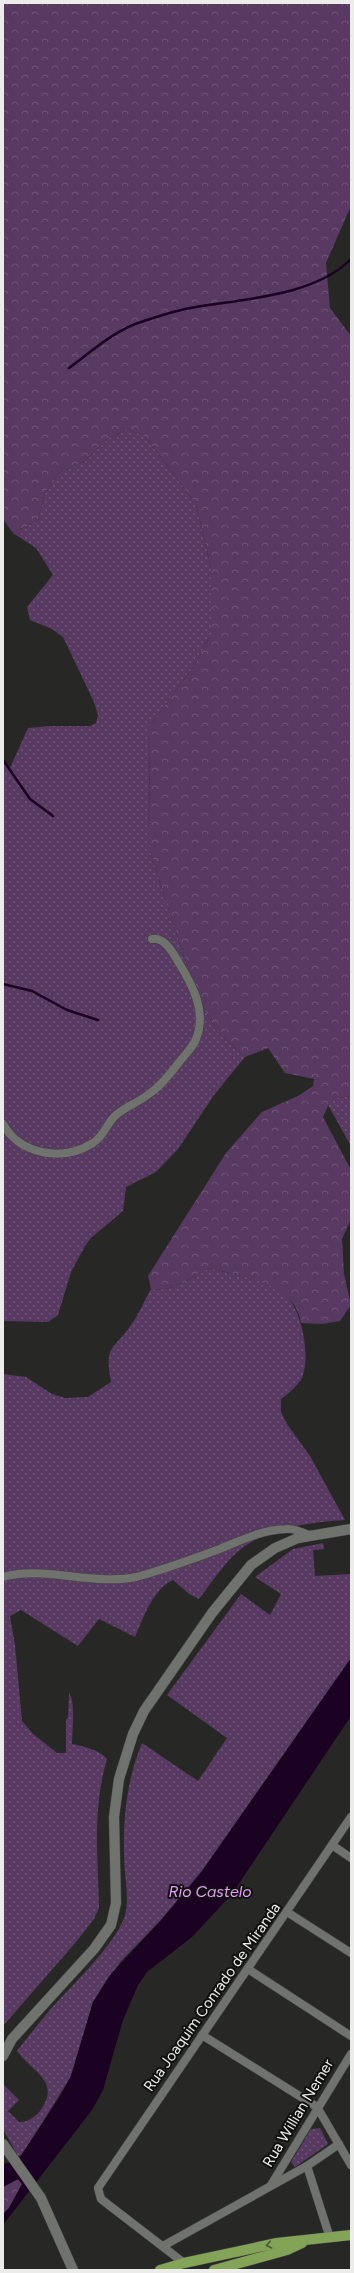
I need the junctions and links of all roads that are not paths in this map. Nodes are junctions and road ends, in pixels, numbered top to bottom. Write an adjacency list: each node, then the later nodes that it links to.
1 (152, 939): 2 (street)
2 (3, 1124)
3 (351, 1529): 4 (street)
4 (309, 1534): 5 (street); 14 (street)
5 (3, 1577)
6 (351, 1817): 7 (street, Rua Joaquim Conrado de Miranda)
7 (332, 1846): 8 (street); 9 (street, Rua Joaquim Conrado de Miranda)
8 (351, 1858)
9 (287, 1912): 10 (street); 11 (street, Rua Joaquim Conrado de Miranda)
10 (351, 1953)
11 (248, 1969): 12 (street, Rua Joaquim Conrado de Miranda); 13 (street)
12 (202, 2035): 18 (street); 27 (street, Rua Joaquim Conrado de Miranda)
13 (351, 2036)
14 (12, 2039): 15 (street); 17 (street)
15 (3, 2044)
16 (351, 2054): 18 (street, Rua Willian Nemer)
17 (3, 2056)
18 (317, 2107): 20 (street); 23 (street, Rua Willian Nemer)
19 (4, 2144): 29 (street)
20 (339, 2144): 21 (street); 22 (street)
21 (351, 2165)
22 (307, 2166): 23 (street); 25 (street)
23 (270, 2186): 27 (street)
24 (351, 2235): 25 (main road)
25 (330, 2238): 26 (main road)
26 (308, 2241): 28 (main road, one-way to 28); 31 (main road)
27 (163, 2246): 28 (street)
28 (184, 2263): 30 (main road)
29 (73, 2270)
30 (160, 2270)
31 (214, 2270)

